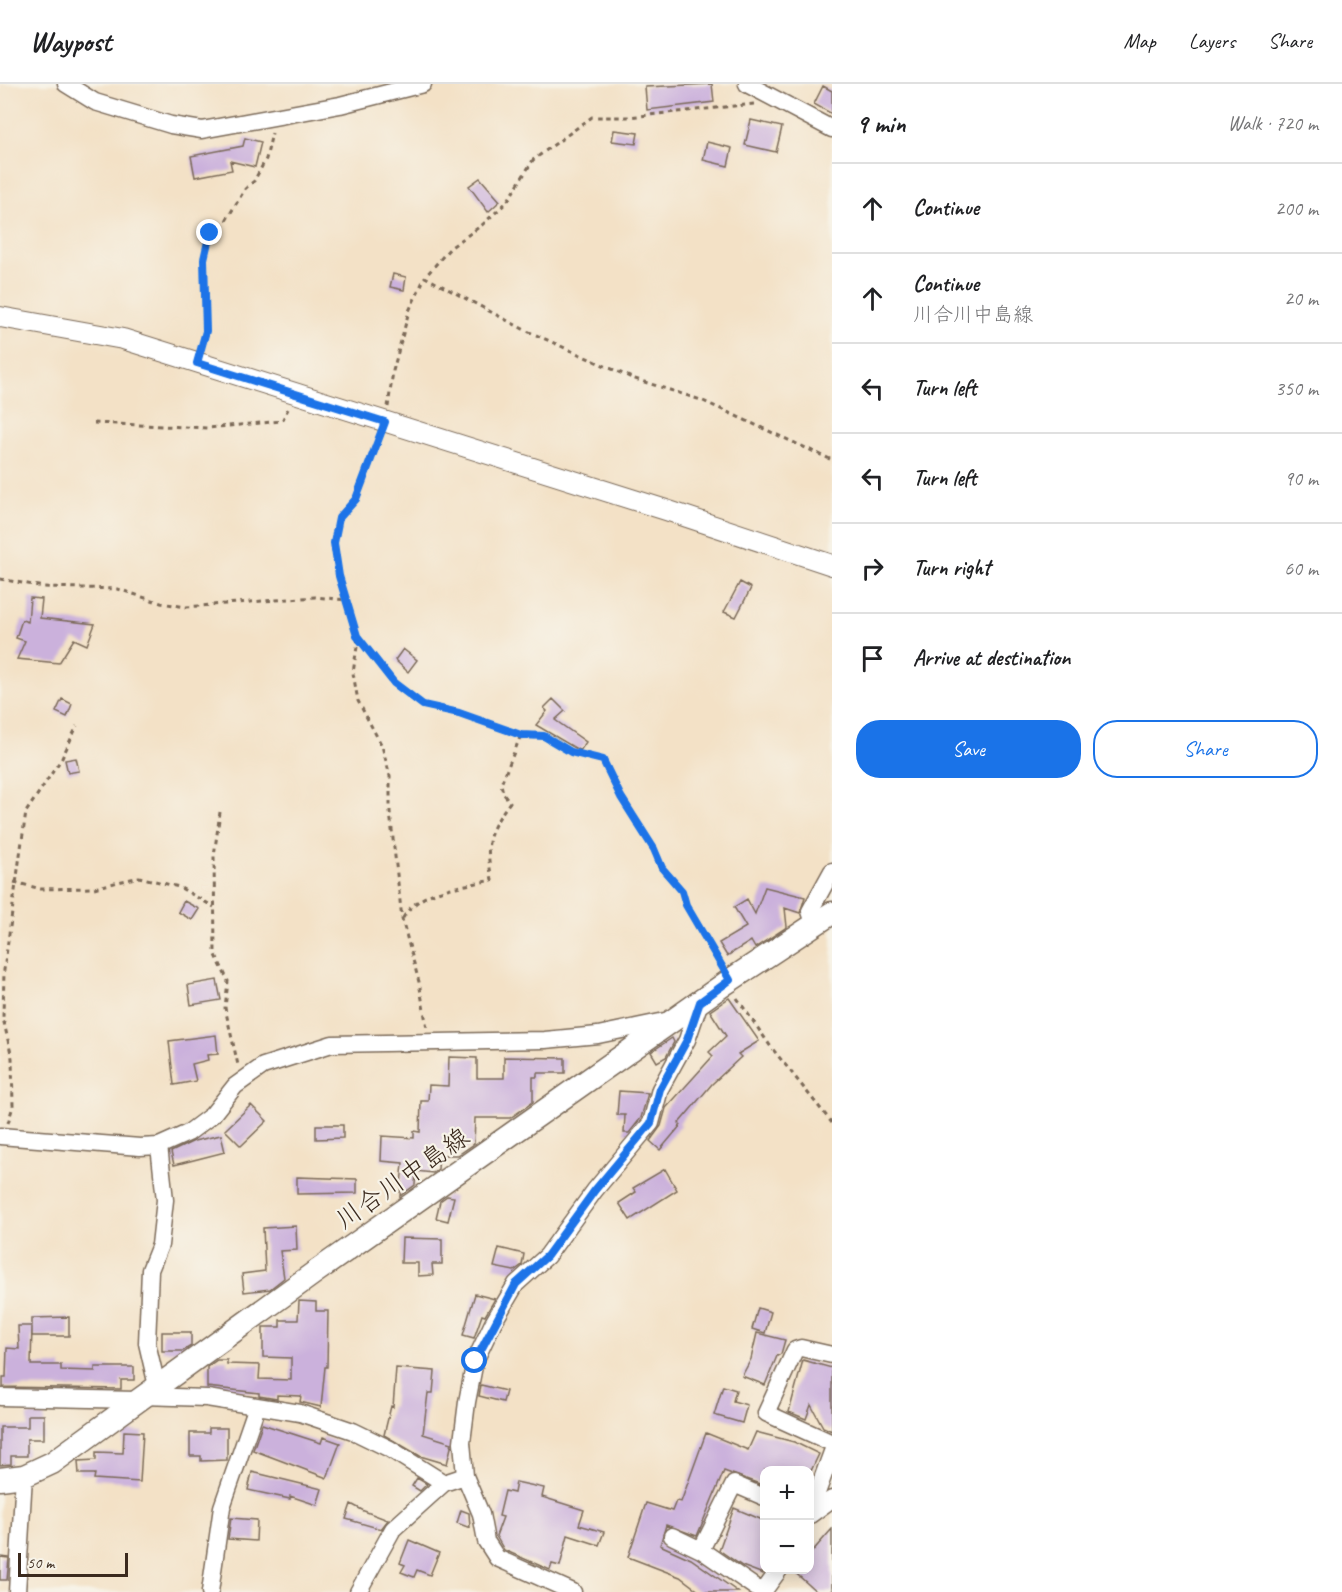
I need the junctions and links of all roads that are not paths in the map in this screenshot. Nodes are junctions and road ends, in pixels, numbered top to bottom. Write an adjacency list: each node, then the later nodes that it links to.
1 (66, 84): 2 (street)
2 (423, 84)
3 (747, 84): 4 (street)
4 (832, 129)
5 (0, 317): 6 (street)
6 (832, 565)
7 (832, 871): 8 (street)
8 (823, 918): 9 (main road, 川合川中島線)
9 (700, 1002): 10 (main road, 川合川中島線); 20 (street)
10 (678, 1018): 12 (street); 14 (main road, 川合川中島線)
11 (2, 1136): 12 (street)
12 (159, 1146): 14 (street)
13 (832, 1355): 17 (street)
14 (145, 1394): 15 (street); 16 (street); 19 (main road, 川合川中島線)
15 (0, 1397)
16 (257, 1406): 22 (street); 31 (street)
17 (832, 1443)
18 (832, 1452): 25 (street)
19 (24, 1476): 21 (main road, 川合川中島線); 30 (street)
20 (465, 1476): 22 (street); 33 (street)
21 (0, 1479)
22 (444, 1483): 32 (street)
23 (760, 1495): 28 (street)
24 (832, 1500): 26 (street)
25 (814, 1503)
26 (814, 1511)
27 (672, 1536): 28 (street)
28 (701, 1550): 34 (street)
29 (776, 1574): 34 (street)
30 (16, 1592)
31 (210, 1592)
32 (358, 1592)
33 (573, 1592)
34 (763, 1592)

